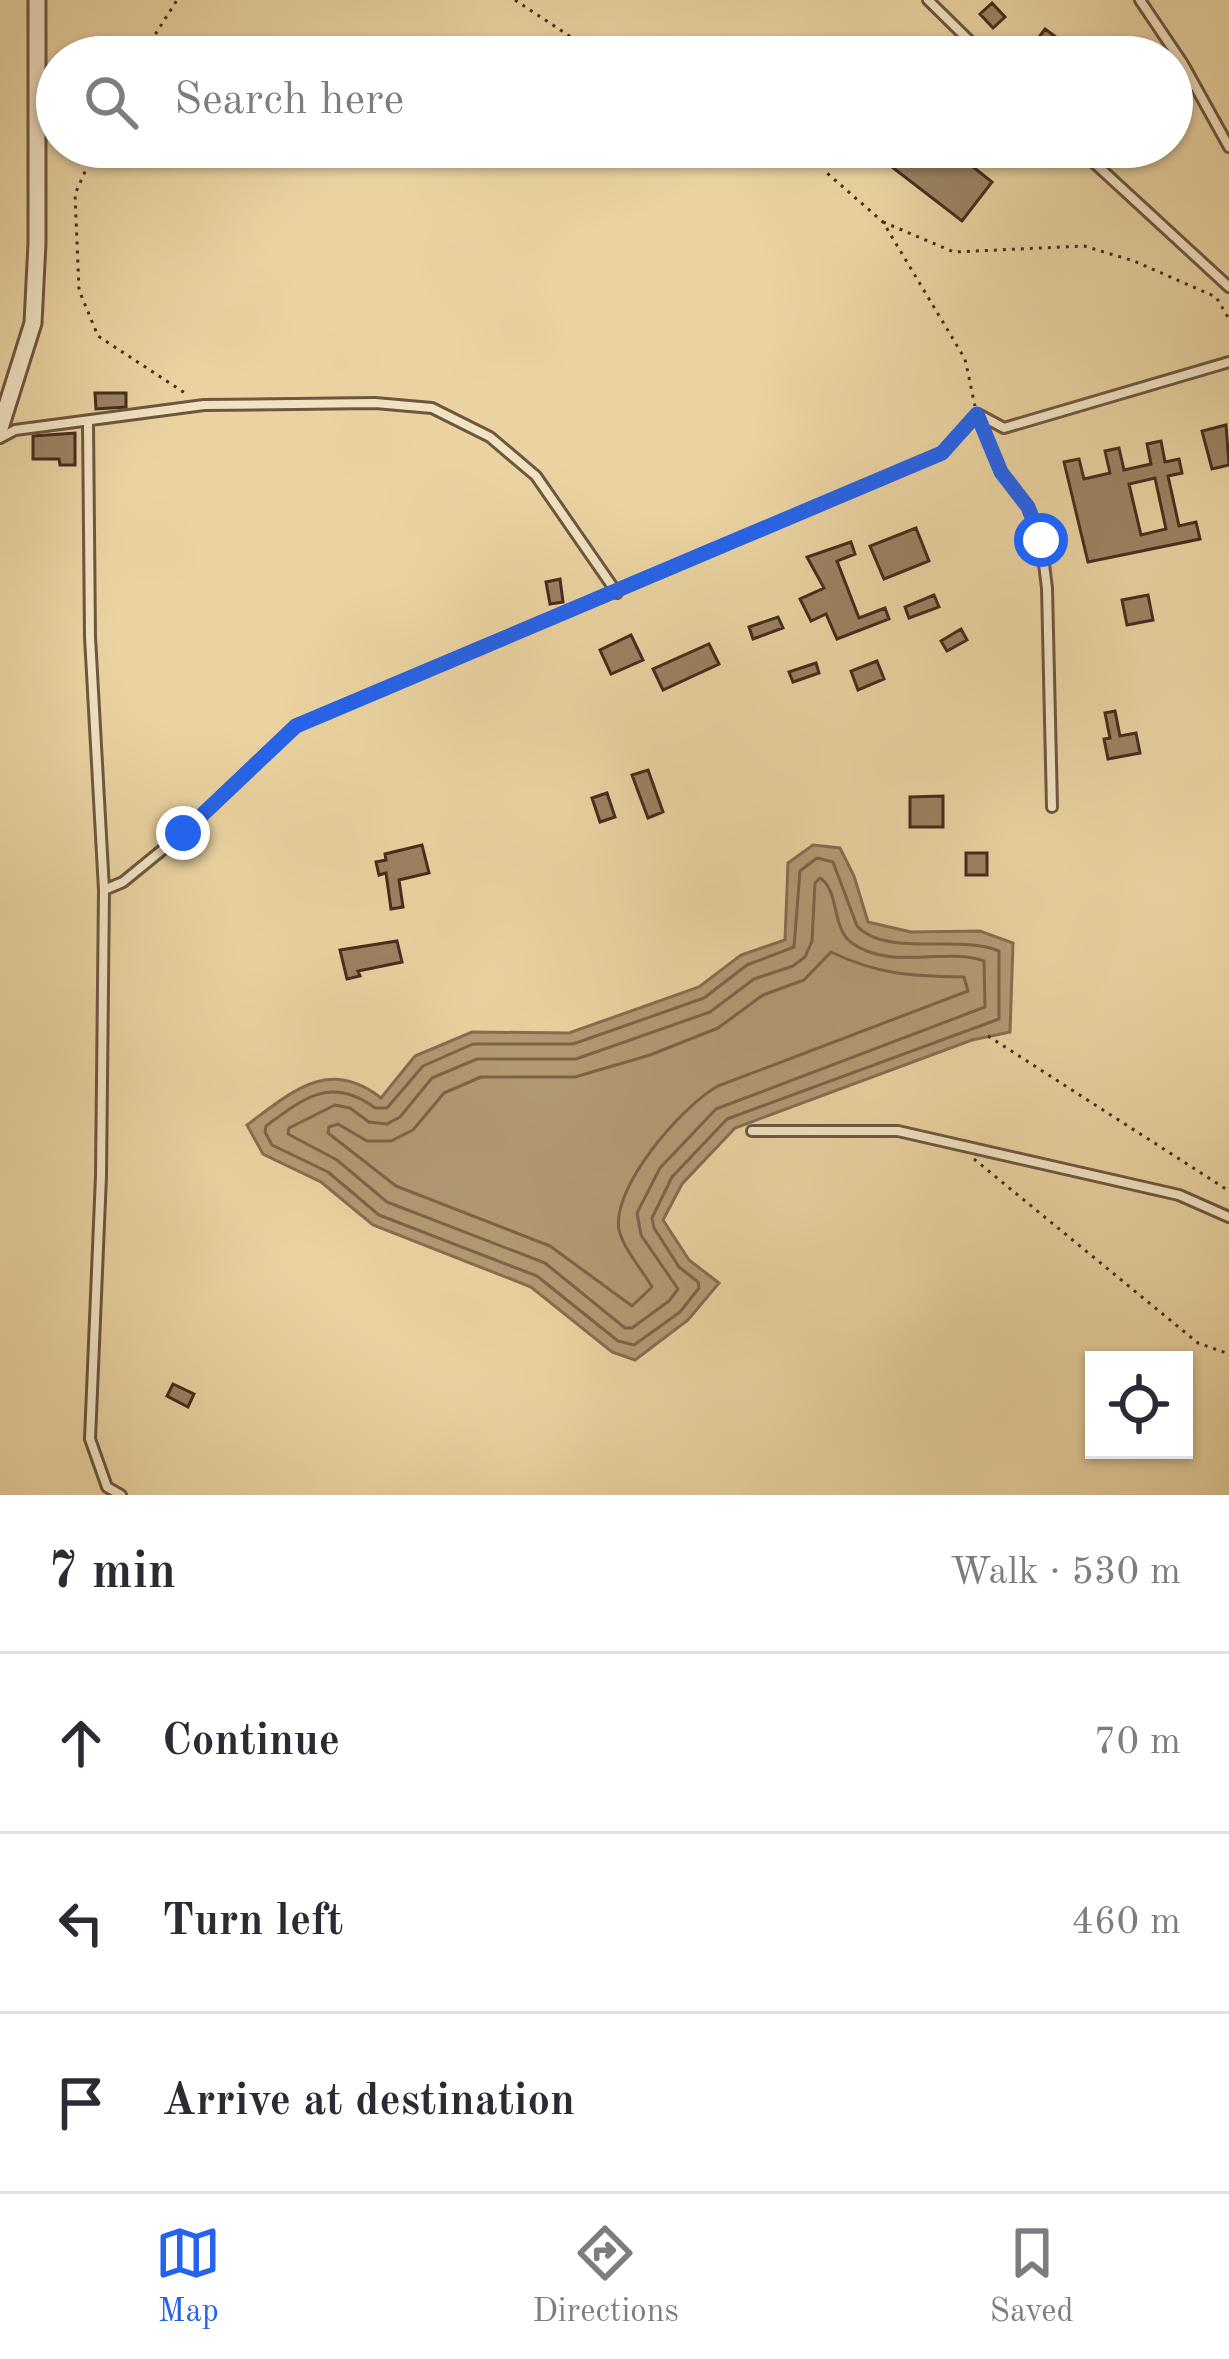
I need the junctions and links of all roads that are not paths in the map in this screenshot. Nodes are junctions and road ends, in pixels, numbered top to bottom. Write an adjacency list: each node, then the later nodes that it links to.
1 (38, 0): 4 (street)
2 (928, 0): 5 (lane)
3 (1140, 0): 6 (lane)
4 (38, 36)
5 (965, 36)
6 (1164, 36)
7 (1193, 82): 8 (lane)
8 (1229, 147)
9 (37, 168): 15 (street)
10 (1100, 168): 11 (lane)
11 (1228, 285)
12 (1229, 362): 13 (lane)
13 (977, 414): 17 (lane); 18 (lane)
14 (88, 422): 16 (lane); 17 (lane); 19 (lane)
15 (0, 428)
16 (0, 438)
17 (617, 592): 19 (lane)
18 (1052, 807)
19 (104, 890): 22 (lane)
20 (752, 1131): 21 (lane)
21 (1229, 1217)
22 (121, 1495)

